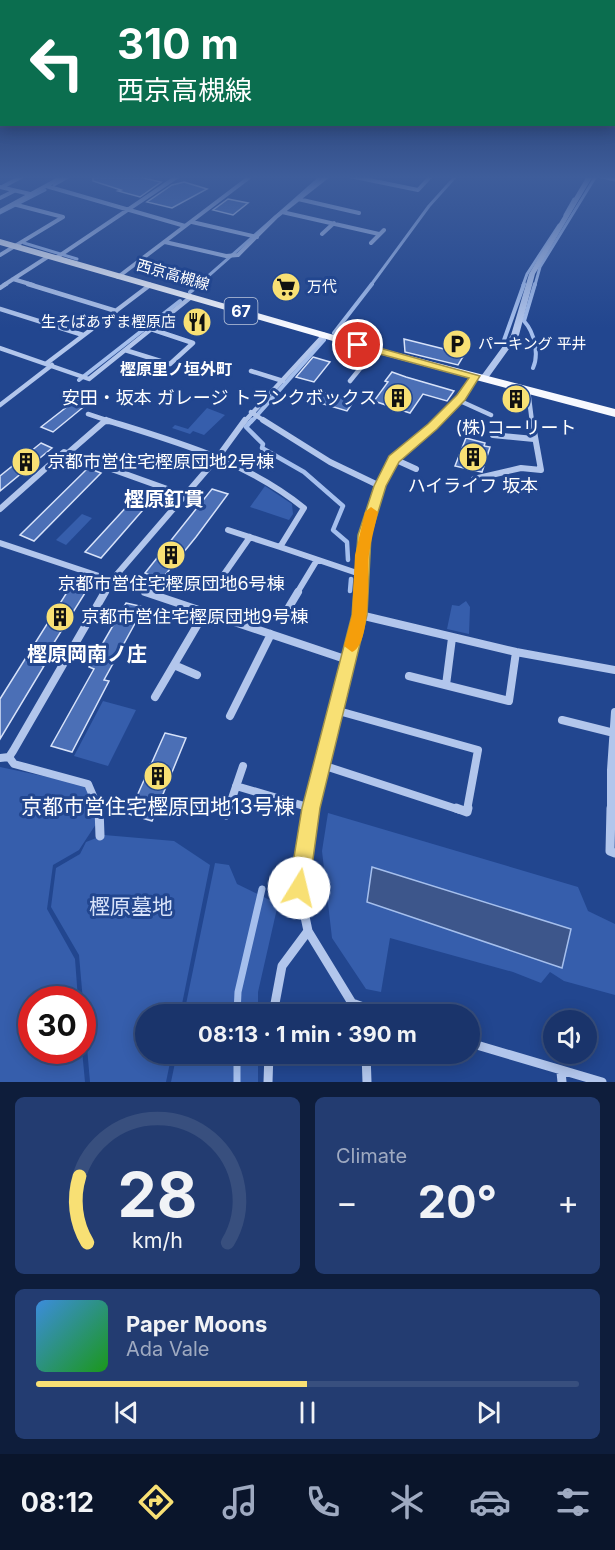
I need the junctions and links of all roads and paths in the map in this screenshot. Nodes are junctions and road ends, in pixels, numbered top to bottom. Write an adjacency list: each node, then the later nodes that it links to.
1 (47, 226): 16 (street)
2 (102, 226): 18 (street)
3 (185, 226): 14 (street)
4 (211, 226): 12 (street)
5 (268, 226): 12 (street)
6 (331, 226): 10 (street)
7 (345, 226): 11 (street)
8 (560, 226): 34 (street)
9 (384, 230): 11 (street)
10 (322, 234)
11 (380, 234): 15 (street)
12 (257, 237): 14 (street)
13 (0, 242): 16 (main road, 西京高槻線 / 67)
14 (165, 242): 19 (street)
15 (371, 243)
16 (15, 246): 17 (street); 18 (main road, 西京高槻線 / 67)
17 (0, 255)
18 (58, 255): 19 (main road, 西京高槻線 / 67); 20 (street)
19 (118, 277): 21 (main road, 西京高槻線 / 67)
20 (13, 279): 22 (street); 25 (street)
21 (150, 285): 23 (main road, 西京高槻線 / 67); 25 (street)
22 (0, 288)
23 (191, 297): 26 (street); 28 (main road, 西京高槻線 / 67)
24 (0, 309): 27 (street)
25 (116, 311): 27 (street)
26 (151, 329): 30 (street); 30 (street)
27 (83, 335): 32 (street)
28 (324, 335): 31 (main road, 西京高槻線 / 67); 35 (street)
29 (0, 348): 32 (street)
30 (125, 350): 32 (street)
31 (375, 350): 34 (main road, 西京高槻線 / 67); 36 (street)
32 (49, 364): 39 (street)
33 (251, 371): 35 (street)
34 (479, 378): 37 (main road, 西京高槻線 / 67); 38 (street)
35 (283, 381): 40 (street)
36 (350, 381)
37 (528, 390): 41 (main road, 西京高槻線 / 67); 46 (street)
38 (458, 400): 43 (street); 49 (street)
39 (0, 405)
40 (252, 412): 48 (street); 52 (street)
41 (615, 413)
42 (88, 414): 44 (street)
43 (491, 415)
44 (106, 420): 47 (street); 48 (street)
45 (493, 435): 46 (street)
46 (534, 439): 51 (street)
47 (68, 453): 53 (street); 54 (street)
48 (219, 457): 53 (street); 58 (street)
49 (394, 459): 50 (street); 52 (street)
50 (416, 469)
51 (474, 479)
52 (380, 486): 60 (street)
53 (184, 495): 62 (street)
54 (0, 509)
55 (228, 530): 56 (street)
56 (250, 537): 58 (street); 61 (street)
57 (0, 543): 62 (street)
58 (280, 548): 59 (street)
59 (317, 560): 60 (street); 63 (street)
60 (360, 574): 65 (street)
61 (222, 577)
62 (112, 580): 64 (street); 81 (street)
63 (289, 607)
64 (205, 612): 66 (street); 70 (street)
65 (360, 615): 67 (street); 69 (street)
66 (271, 634): 69 (street); 78 (street)
67 (452, 638): 68 (street); 74 (street)
68 (516, 652): 71 (street); 74 (street)
69 (348, 660): 76 (street)
70 (174, 665): 72 (street); 75 (street)
71 (615, 670)
72 (197, 675)
73 (410, 676): 74 (street)
74 (446, 685)
75 (155, 697)
76 (335, 710): 82 (street); 82 (street)
77 (615, 712): 80 (street)
78 (230, 716)
79 (562, 720): 80 (street)
80 (614, 733): 84 (street)
81 (5, 757): 88 (street)
82 (322, 765): 86 (street)
83 (243, 766): 85 (street)
84 (613, 771): 89 (street)
85 (236, 786): 86 (street); 87 (street)
86 (311, 808): 90 (street)
87 (226, 815)
88 (100, 836)
89 (615, 853)
90 (308, 931): 91 (street); 92 (street)
91 (352, 1003): 93 (street)
92 (275, 1004)
93 (355, 1004)
94 (480, 1047): 97 (street)
95 (269, 1064): 98 (street)
96 (366, 1064): 99 (street)
97 (562, 1077): 100 (street)
98 (268, 1082)
99 (367, 1082)
100 (602, 1082)

